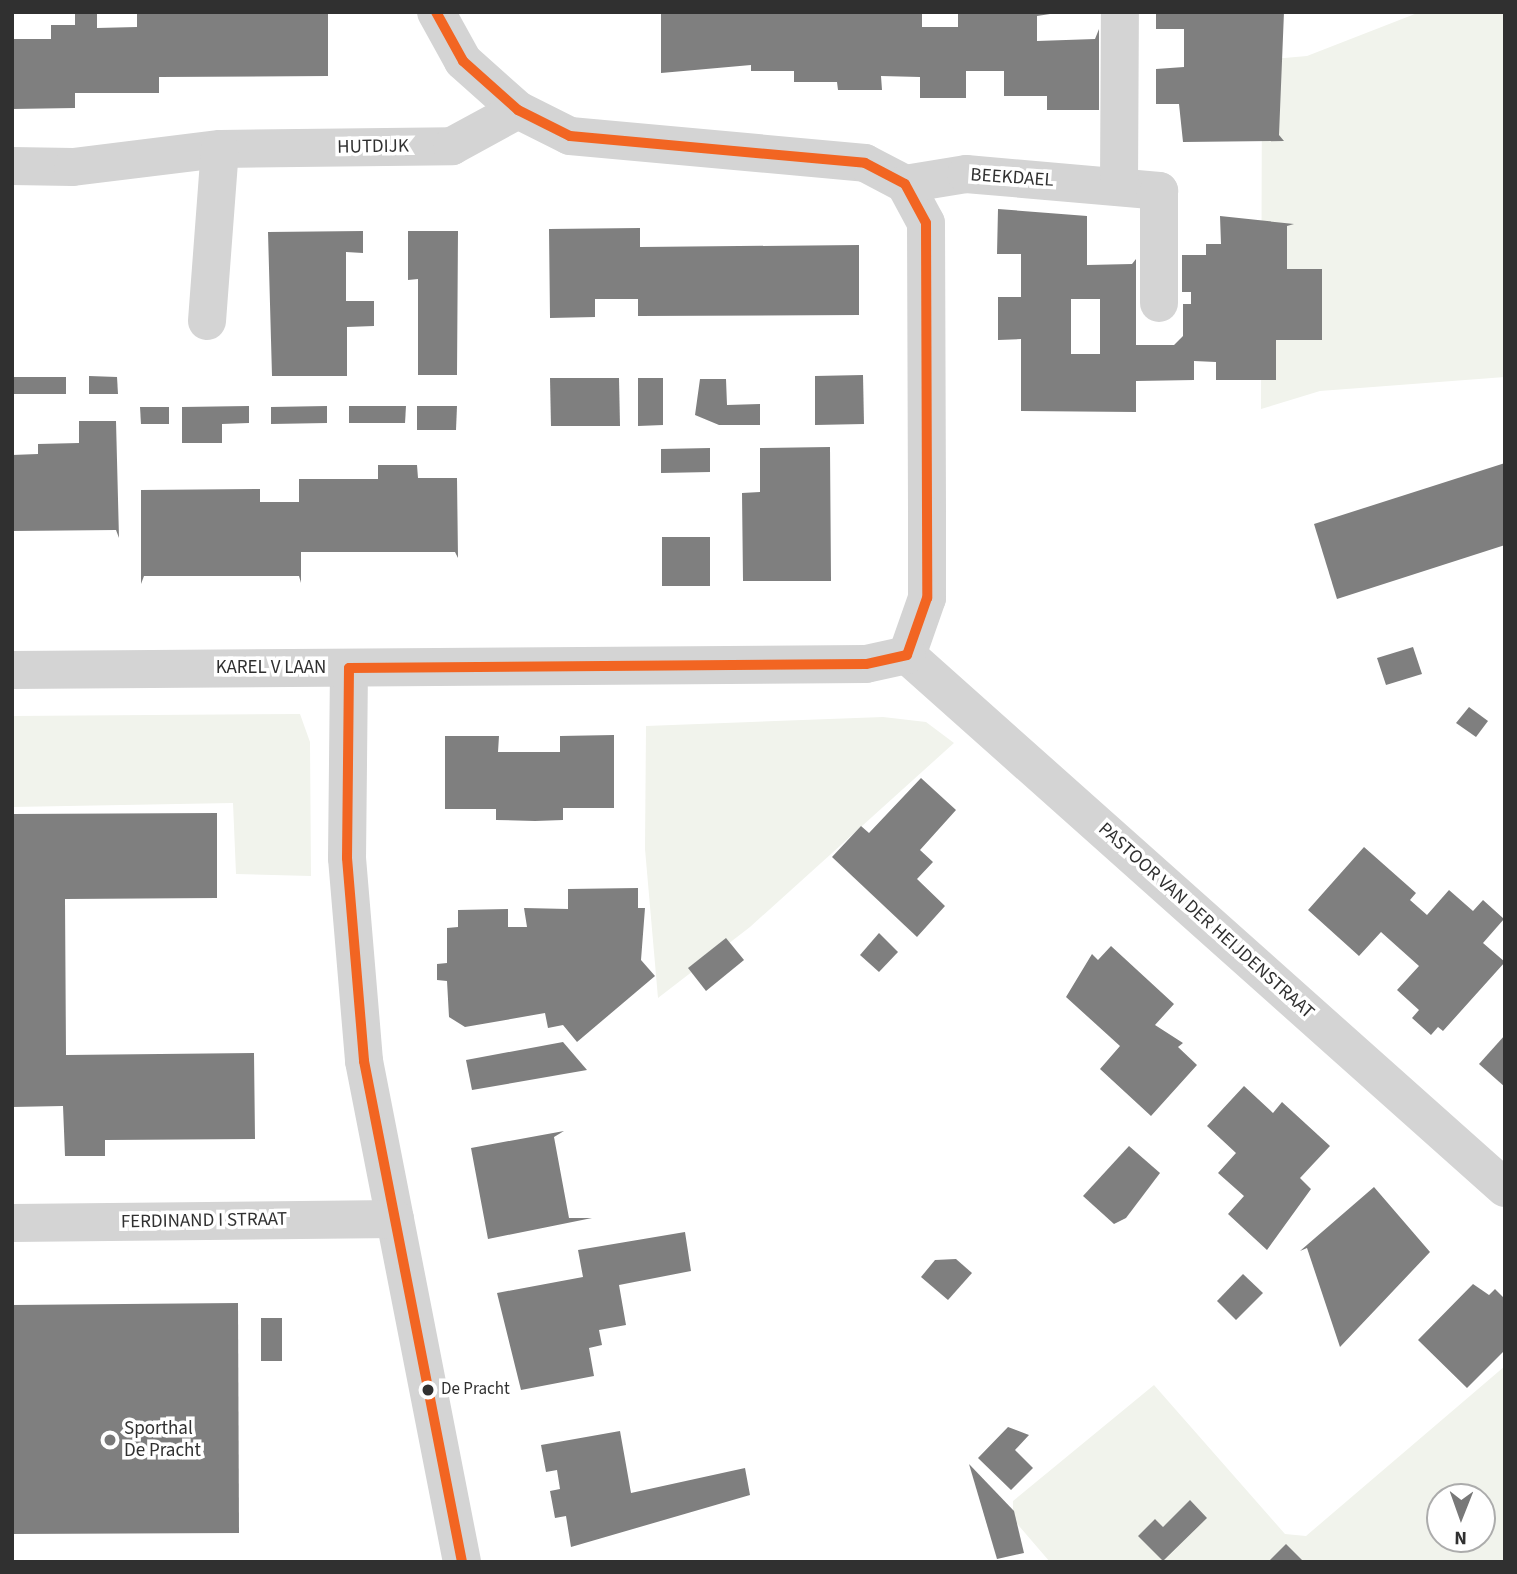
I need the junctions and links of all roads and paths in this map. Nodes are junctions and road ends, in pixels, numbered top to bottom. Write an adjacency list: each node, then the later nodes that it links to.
1 (436, 12): 3 (street)
2 (1121, 12): 7 (street)
3 (518, 110): 4 (street, HUTDIJK); 6 (street)
4 (220, 149): 5 (street, HUTDIJK); 9 (street)
5 (12, 166)
6 (905, 184): 7 (street, BEEKDAEL); 10 (street)
7 (1119, 186): 8 (street, BEEKDAEL)
8 (1159, 303)
9 (206, 321)
10 (907, 654): 11 (street, KAREL V LAAN); 13 (street, PASTOOR VAN DER HEIJDENSTRAAT)
11 (349, 668): 12 (street, KAREL V LAAN); 14 (street)
12 (12, 670)
13 (1505, 1188)
14 (395, 1219): 15 (street, FERDINAND I STRAAT); 16 (street)
15 (12, 1223)
16 (462, 1562)

